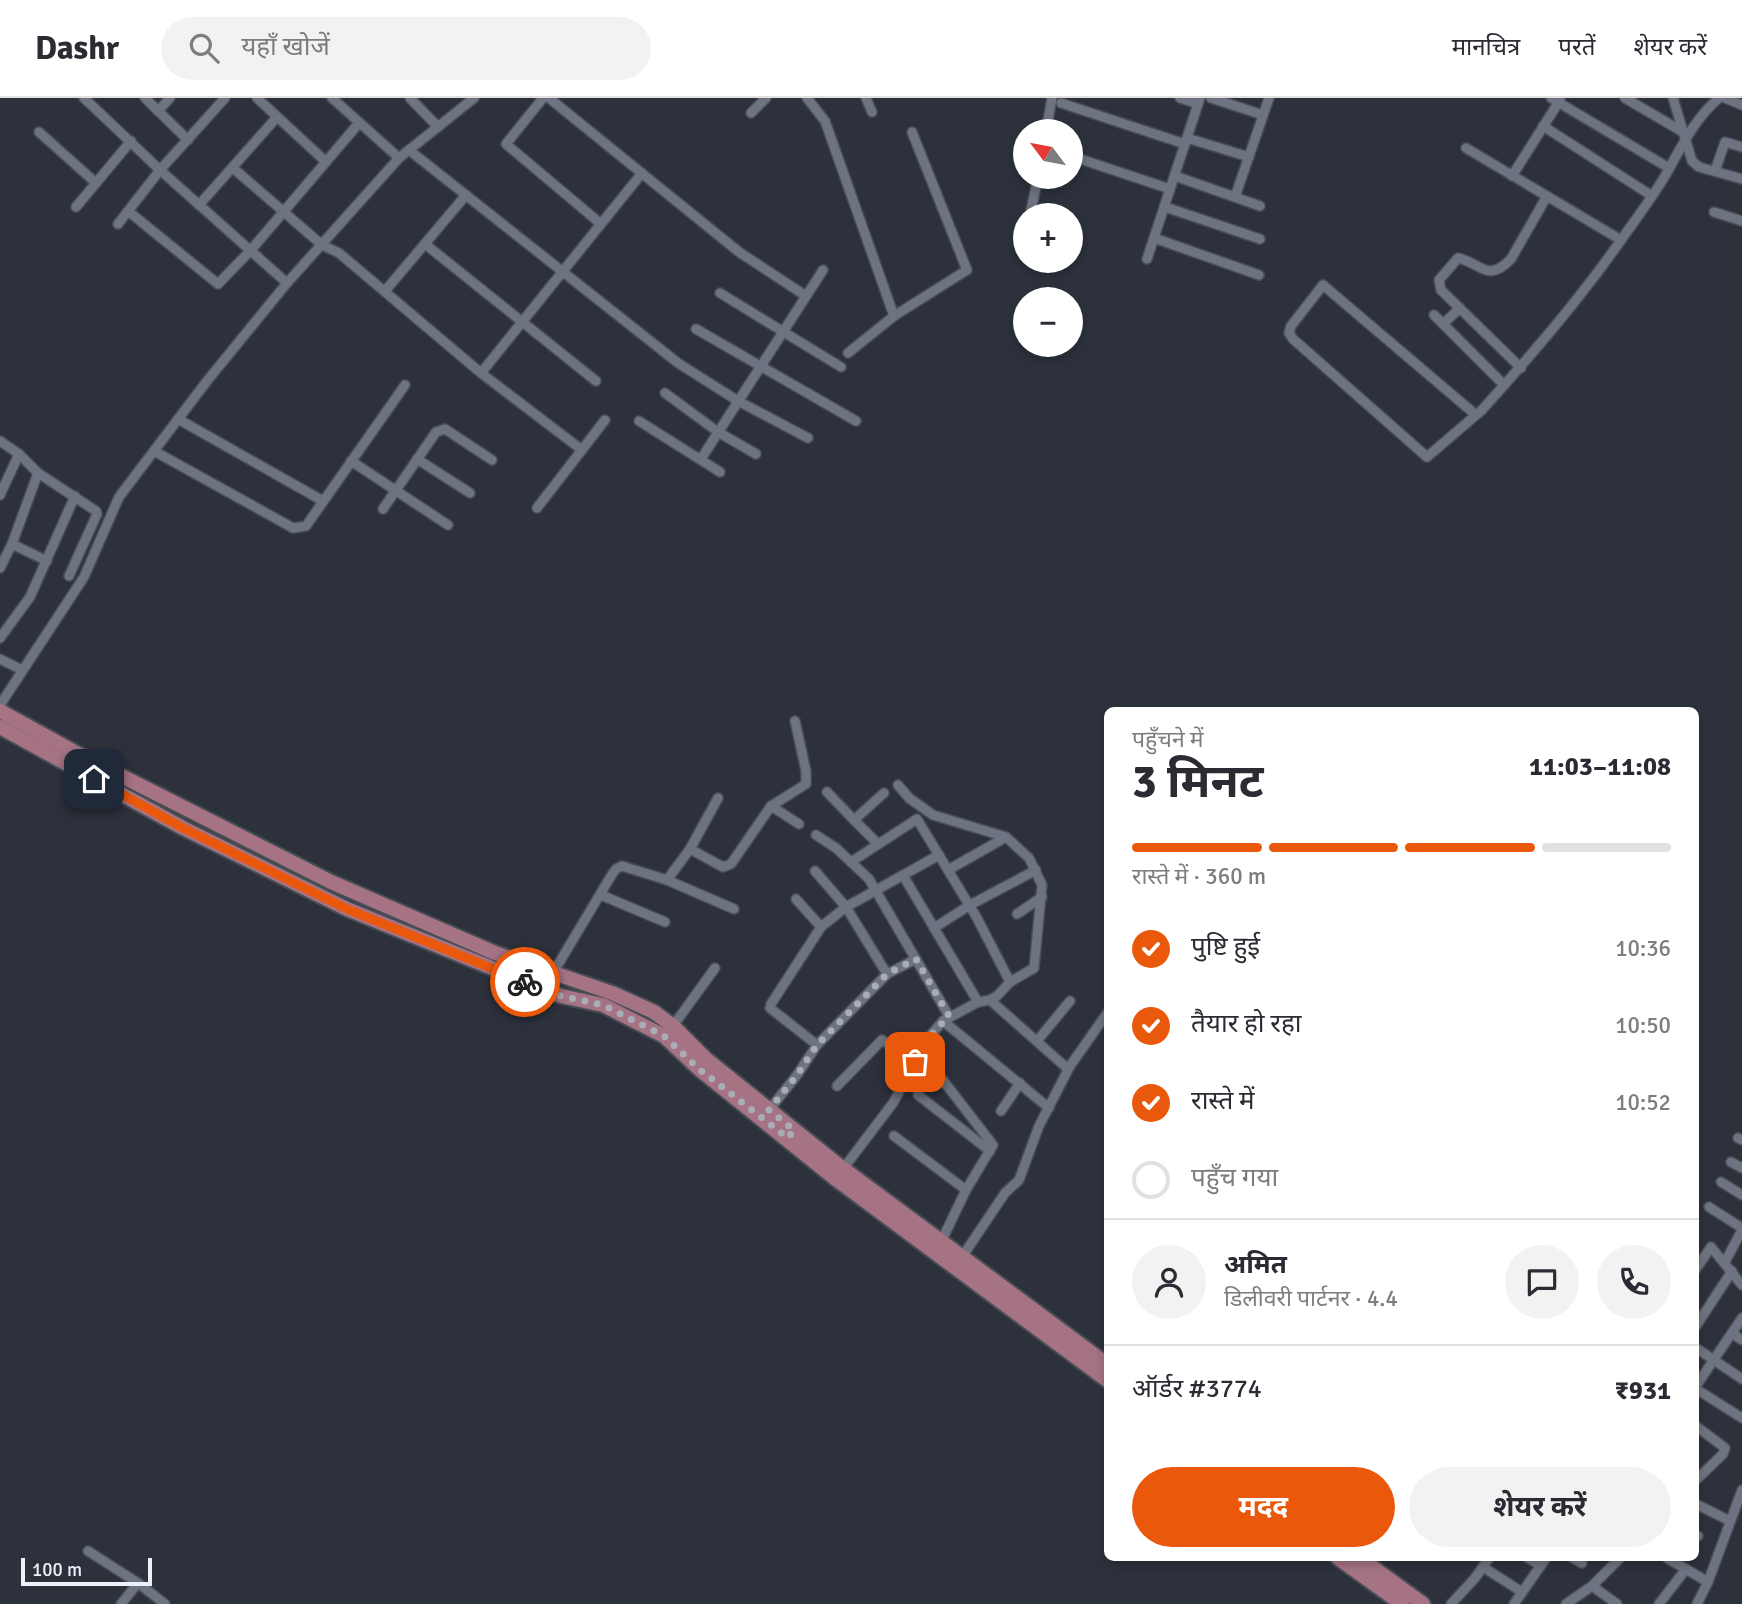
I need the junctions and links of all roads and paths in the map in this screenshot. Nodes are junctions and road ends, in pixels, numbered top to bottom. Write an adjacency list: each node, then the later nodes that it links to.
1 (85, 98): 38 (street)
2 (145, 98): 25 (street)
3 (170, 98): 25 (street)
4 (225, 98): 37 (street)
5 (257, 98): 29 (street)
6 (332, 98): 31 (street)
7 (410, 98): 33 (street)
8 (474, 98): 33 (street)
9 (543, 98): 70 (street)
10 (549, 98): 51 (street)
11 (766, 98): 27 (street)
12 (866, 98): 26 (street)
13 (1180, 98): 22 (street)
14 (1211, 98): 28 (street)
15 (1269, 98): 28 (street)
16 (1625, 98): 36 (street)
17 (1673, 98): 36 (street)
18 (1722, 98): 23 (street); 24 (street)
19 (814, 100): 87 (street)
20 (1556, 100): 32 (street); 48 (street)
21 (1056, 101): 30 (street); 39 (street)
22 (1199, 101): 39 (street)
23 (1710, 102): 36 (street)
24 (1742, 105)
25 (158, 111): 37 (street)
26 (873, 112)
27 (751, 113)
28 (1263, 115): 43 (street)
29 (277, 117): 46 (street); 47 (street)
30 (1050, 119)
31 (359, 122): 44 (street); 46 (street)
32 (1543, 126): 53 (street); 59 (street)
33 (438, 127): 42 (street)
34 (38, 132): 55 (street)
35 (912, 132): 87 (street)
36 (1684, 135): 48 (street); 50 (street)
37 (188, 140): 49 (street)
38 (131, 141): 49 (street); 55 (street)
39 (1186, 141): 43 (street); 52 (street)
40 (1742, 147): 50 (street)
41 (1466, 148): 53 (street)
42 (409, 150): 44 (street); 57 (street)
43 (1249, 157): 60 (street)
44 (399, 158): 75 (street)
45 (1083, 160): 56 (street)
46 (325, 161): 66 (street)
47 (233, 167): 61 (street); 66 (street)
48 (1669, 167): 59 (street)
49 (160, 170): 61 (street); 65 (street)
50 (1715, 171): 54 (street)
51 (642, 173): 70 (street); 84 (street)
52 (1175, 176): 56 (street); 60 (street)
53 (1512, 176): 58 (street)
54 (1742, 178)
55 (96, 183): 63 (street)
56 (1170, 189): 64 (street)
57 (466, 195): 74 (street); 79 (street)
58 (1547, 196): 73 (street); 85 (street)
59 (1651, 196): 73 (street)
60 (1235, 197): 62 (street)
61 (199, 205): 76 (street)
62 (1260, 206)
63 (76, 207)
64 (1165, 207): 71 (street); 72 (street)
65 (128, 211): 69 (street); 76 (street)
66 (282, 211): 75 (street); 76 (street)
67 (1714, 212): 68 (street)
68 (1742, 221)
69 (118, 224)
70 (601, 224): 79 (street)
71 (1154, 238): 77 (street); 80 (street)
72 (1260, 239)
73 (1621, 240): 95 (street)
74 (425, 244): 82 (street); 88 (street)
75 (322, 245): 81 (street); 82 (street)
76 (251, 250): 81 (street)
77 (1147, 259)
78 (823, 270): 84 (street)
79 (562, 271): 88 (street); 101 (street)
80 (1259, 275)
81 (287, 283): 103 (street)
82 (385, 291): 96 (street)
83 (720, 293): 91 (street)
84 (806, 296): 91 (street)
85 (1460, 308): 89 (street); 95 (street)
86 (1434, 314): 89 (street)
87 (894, 316): 92 (street)
88 (521, 322): 96 (street); 97 (street)
89 (1443, 324): 99 (street)
90 (696, 329): 93 (street)
91 (783, 331): 93 (street); 94 (street)
92 (848, 353)
93 (760, 367): 101 (street); 106 (street)
94 (841, 368)
95 (1521, 368): 99 (street)
96 (481, 373): 110 (street)
97 (596, 381)
98 (405, 385): 117 (street)
99 (1504, 385): 102 (street)
100 (665, 393): 107 (street)
101 (738, 401): 107 (street); 108 (street)
102 (1476, 415): 102 (street)
103 (178, 419): 111 (street); 124 (street)
104 (605, 420): 110 (street)
105 (639, 421): 115 (street)
106 (856, 421)
107 (718, 432): 113 (street); 115 (street)
108 (808, 438)
109 (0, 441): 112 (street)
110 (582, 450): 125 (street)
111 (154, 451): 124 (street); 134 (street)
112 (19, 454): 119 (street); 122 (street)
113 (755, 454)
114 (417, 459): 116 (street); 120 (street); 121 (street)
115 (701, 459): 118 (street)
116 (492, 460)
117 (351, 461): 120 (street); 124 (street)
118 (720, 472)
119 (38, 473): 123 (street); 128 (street)
120 (394, 489): 126 (street); 127 (street)
121 (470, 493)
122 (0, 495)
123 (75, 496): 129 (street); 131 (street)
124 (323, 501)
125 (537, 508)
126 (383, 509)
127 (448, 525)
128 (12, 544): 129 (street); 130 (street)
129 (47, 561): 132 (street)
130 (0, 568)
131 (69, 576)
132 (0, 638)
133 (0, 659): 134 (street)
134 (22, 670): 135 (street)
135 (0, 705)
136 (0, 711): 138 (main road)
137 (794, 721): 143 (street)
138 (9, 727): 170 (main road); 190 (main road)
139 (898, 785): 147 (street)
140 (827, 792): 144 (street)
141 (884, 793): 144 (street)
142 (718, 798): 149 (street)
143 (771, 806): 145 (street); 149 (street)
144 (854, 820): 148 (street)
145 (799, 824)
146 (816, 835): 151 (street)
147 (1006, 836): 152 (street); 153 (street)
148 (877, 843): 150 (street); 151 (street)
149 (690, 849): 156 (street)
150 (939, 855): 152 (street); 155 (street)
151 (850, 862): 157 (street)
152 (948, 870): 161 (street)
153 (1036, 870): 159 (street); 161 (street)
154 (815, 871): 162 (street)
155 (904, 877): 157 (street); 167 (street)
156 (667, 880): 158 (street); 163 (street)
157 (876, 892): 162 (street); 168 (street)
158 (601, 895): 165 (street); 170 (street)
159 (1042, 897): 164 (street); 172 (street)
160 (796, 899): 166 (street)
161 (970, 905): 167 (street); 172 (street)
162 (846, 907): 166 (street); 171 (street)
163 (734, 909)
164 (1017, 914)
165 (665, 922)
166 (821, 926): 180 (street)
167 (934, 928): 175 (street)
168 (916, 959): 171 (street); 176 (street)
169 (715, 968): 178 (street)
170 (553, 973): 178 (main road)
171 (887, 974): 180 (street)
172 (1010, 982): 173 (street)
173 (990, 1000): 175 (street); 179 (street)
174 (1070, 1001): 179 (street)
175 (978, 1002): 176 (street)
176 (946, 1018): 181 (street); 184 (street)
177 (1104, 1018): 182 (street)
178 (673, 1026): 188 (main road)
179 (1037, 1041): 182 (street)
180 (817, 1045): 188 (street)
181 (915, 1062): 185 (street); 195 (street)
182 (1068, 1069): 187 (street)
183 (935, 1070): 192 (street)
184 (1020, 1083): 187 (street); 189 (street)
185 (837, 1086)
186 (918, 1095): 192 (street)
187 (1049, 1108): 202 (street)
188 (769, 1110): 190 (main road)
189 (1000, 1111)
190 (791, 1134): 195 (main road); 214 (main road)
191 (894, 1136): 197 (street)
192 (990, 1151): 197 (street)
193 (1731, 1162): 194 (street)
194 (1742, 1168)
195 (843, 1169): 201 (main road)
196 (1721, 1182): 198 (street)
197 (966, 1190): 201 (street)
198 (1742, 1195)
199 (1709, 1208): 200 (street)
200 (1742, 1229): 203 (street)
201 (941, 1242): 202 (main road)
202 (962, 1257): 213 (main road)
203 (1726, 1262): 204 (street); 205 (street)
204 (1699, 1265)
205 (1732, 1271): 206 (street); 208 (street)
206 (1742, 1285)
207 (1742, 1318): 209 (street)
208 (1699, 1321)
209 (1732, 1334): 210 (street); 212 (street)
210 (1742, 1340)
211 (1699, 1350): 212 (street)
212 (1714, 1360): 215 (street); 216 (street)
213 (1104, 1363)
214 (1104, 1378)
215 (1742, 1379)
216 (1699, 1382)
217 (1699, 1389): 218 (street)
218 (1742, 1418)
219 (1699, 1428): 220 (street)
220 (1699, 1477)
221 (1742, 1490): 223 (street)
222 (1699, 1506): 223 (street)
223 (1730, 1521): 233 (street)
224 (88, 1551): 234 (street)
225 (1342, 1561): 240 (main road)
226 (1364, 1561): 241 (main road)
227 (1487, 1561): 231 (street)
228 (1617, 1561): 235 (street)
229 (1672, 1561): 232 (street)
230 (1544, 1562): 236 (street)
231 (1483, 1567): 236 (street); 242 (street)
232 (1686, 1569): 233 (street); 246 (street)
233 (1708, 1581): 247 (street)
234 (138, 1583): 238 (street); 239 (street)
235 (1592, 1586): 237 (street); 245 (street)
236 (1522, 1592): 243 (street)
237 (1580, 1601): 244 (street)
238 (163, 1603)
239 (121, 1604)
240 (1402, 1604)
241 (1423, 1604)
242 (1451, 1604)
243 (1515, 1604)
244 (1566, 1604)
245 (1616, 1604)
246 (1659, 1604)
247 (1697, 1604)

